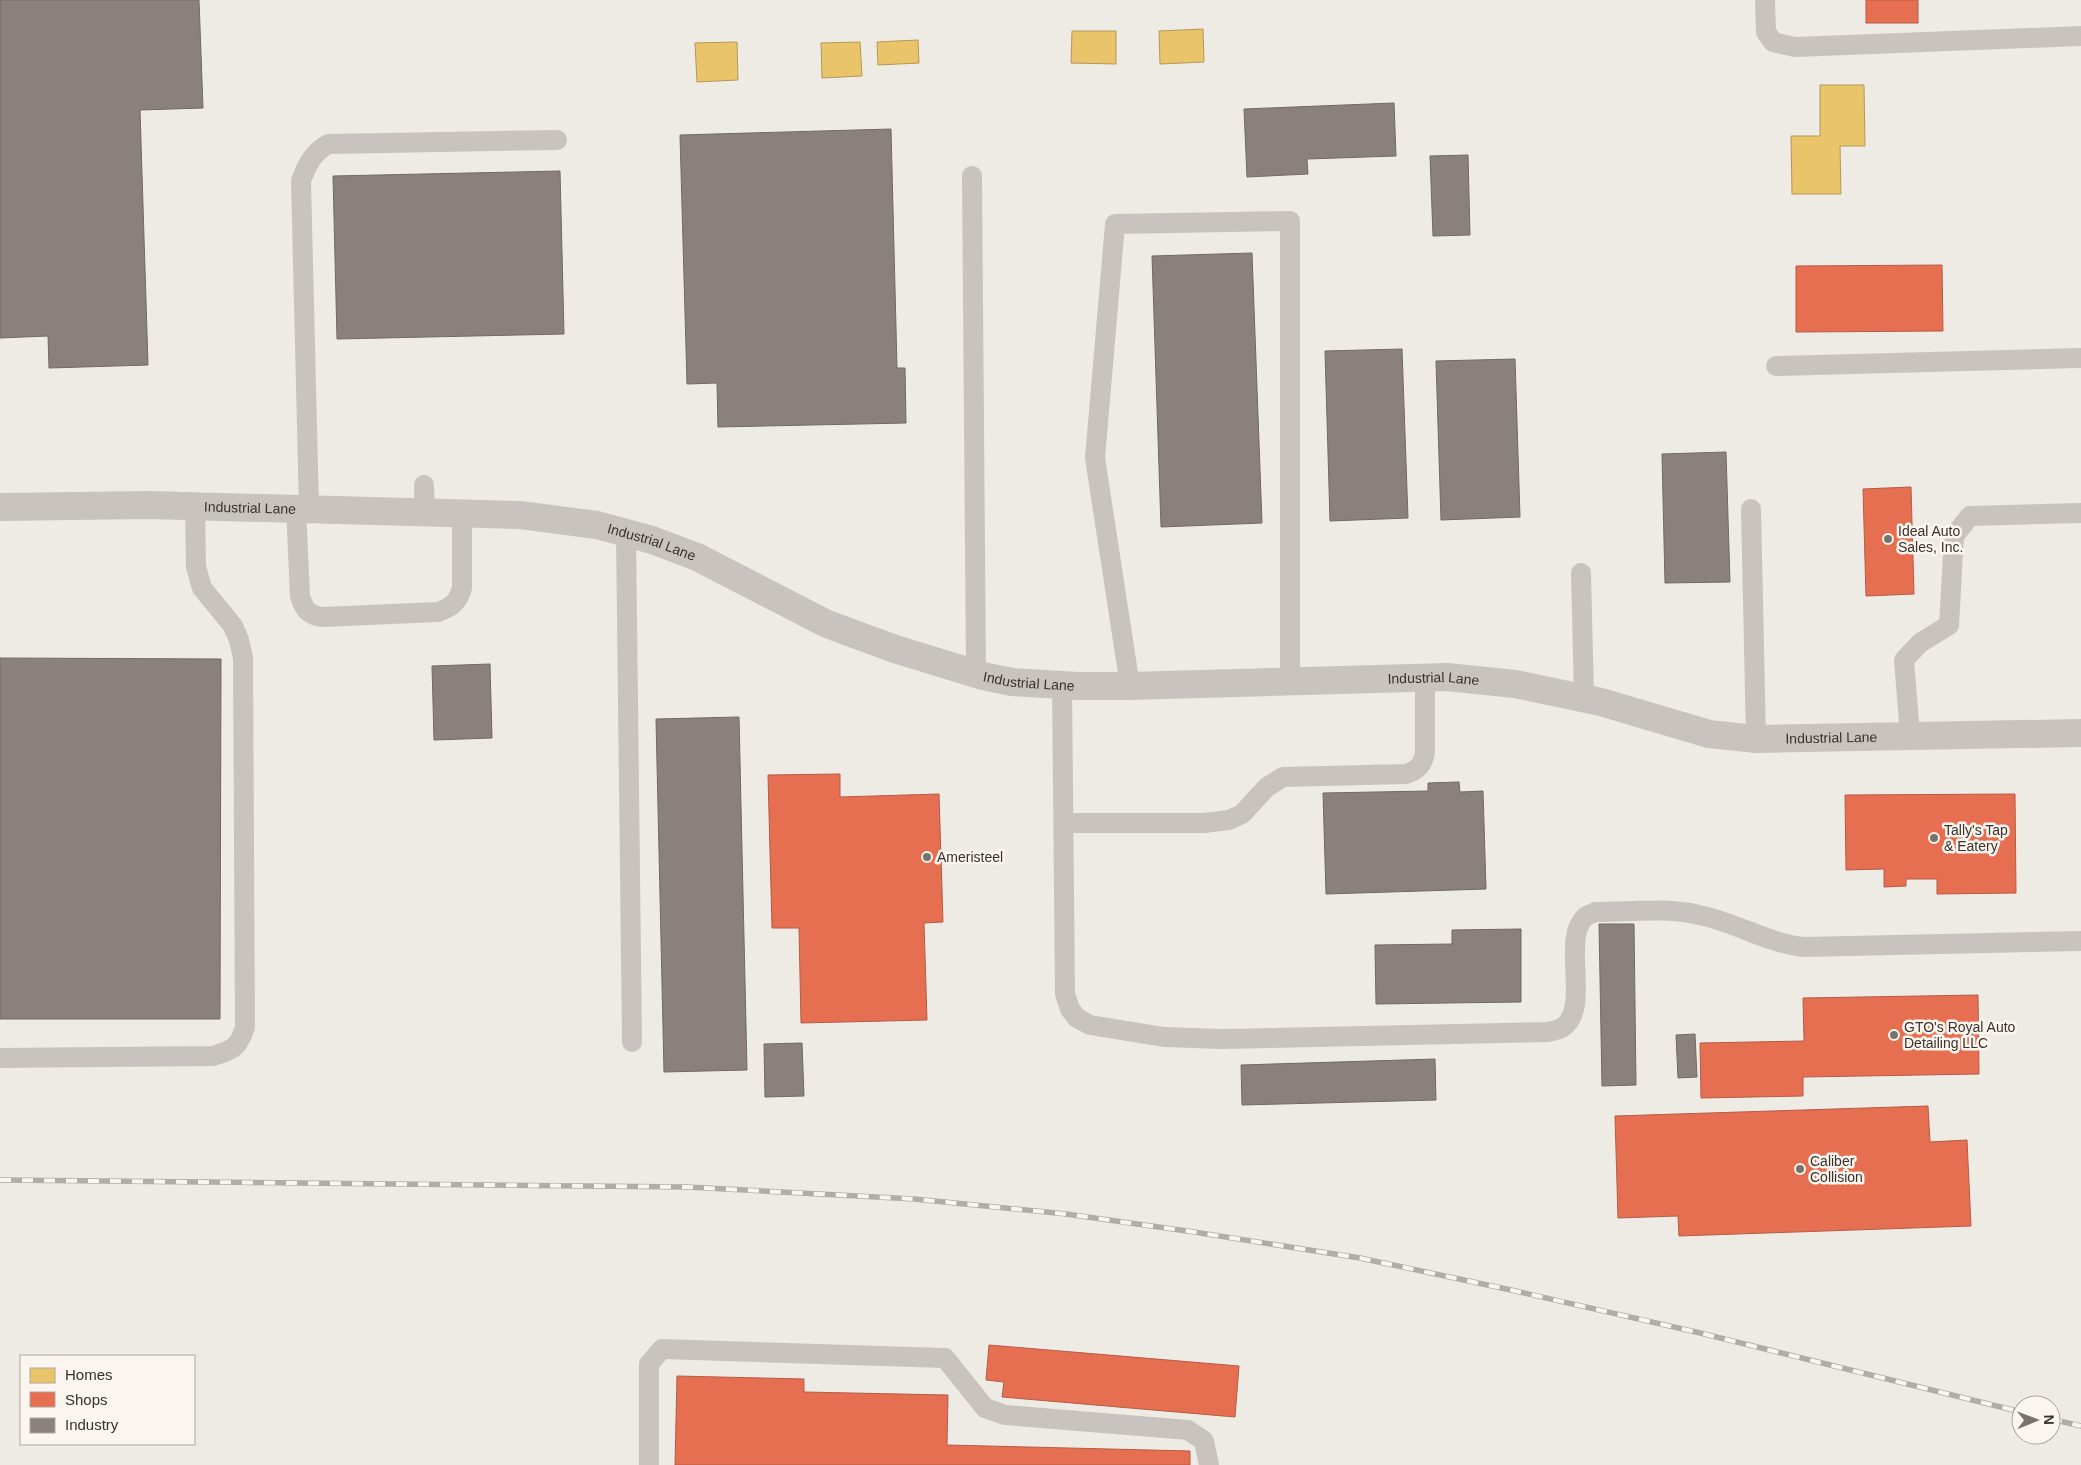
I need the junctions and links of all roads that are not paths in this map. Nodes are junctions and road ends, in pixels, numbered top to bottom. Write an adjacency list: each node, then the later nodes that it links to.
1 (1765, 0): 2 (lane)
2 (2081, 36)
3 (557, 140): 10 (lane)
4 (972, 176): 17 (lane)
5 (2081, 358): 6 (lane)
6 (1776, 366)
7 (424, 485): 12 (lane)
8 (0, 507): 9 (street, Industrial Lane)
9 (195, 507): 10 (street, Industrial Lane); 29 (lane)
10 (303, 509): 12 (street, Industrial Lane); 13 (lane)
11 (1751, 509): 25 (lane)
12 (425, 512): 13 (street, Industrial Lane)
13 (462, 513): 15 (street, Industrial Lane)
14 (2081, 513): 24 (lane)
15 (626, 533): 17 (street, Industrial Lane); 28 (lane)
16 (1581, 573): 22 (lane)
17 (976, 673): 20 (street, Industrial Lane)
18 (1425, 678): 19 (street, Industrial Lane); 22 (street, Industrial Lane); 26 (lane)
19 (1290, 682): 21 (street, Industrial Lane); 21 (lane)
20 (1062, 686): 21 (street, Industrial Lane); 26 (lane)
21 (1130, 686)
22 (1584, 698): 25 (street, Industrial Lane)
23 (2081, 733): 24 (street, Industrial Lane)
24 (1910, 735): 25 (street, Industrial Lane)
25 (1756, 739)
26 (1064, 823): 27 (lane)
27 (2081, 941)
28 (632, 1042)
29 (0, 1058)
30 (649, 1465): 31 (lane)
31 (1208, 1465)

